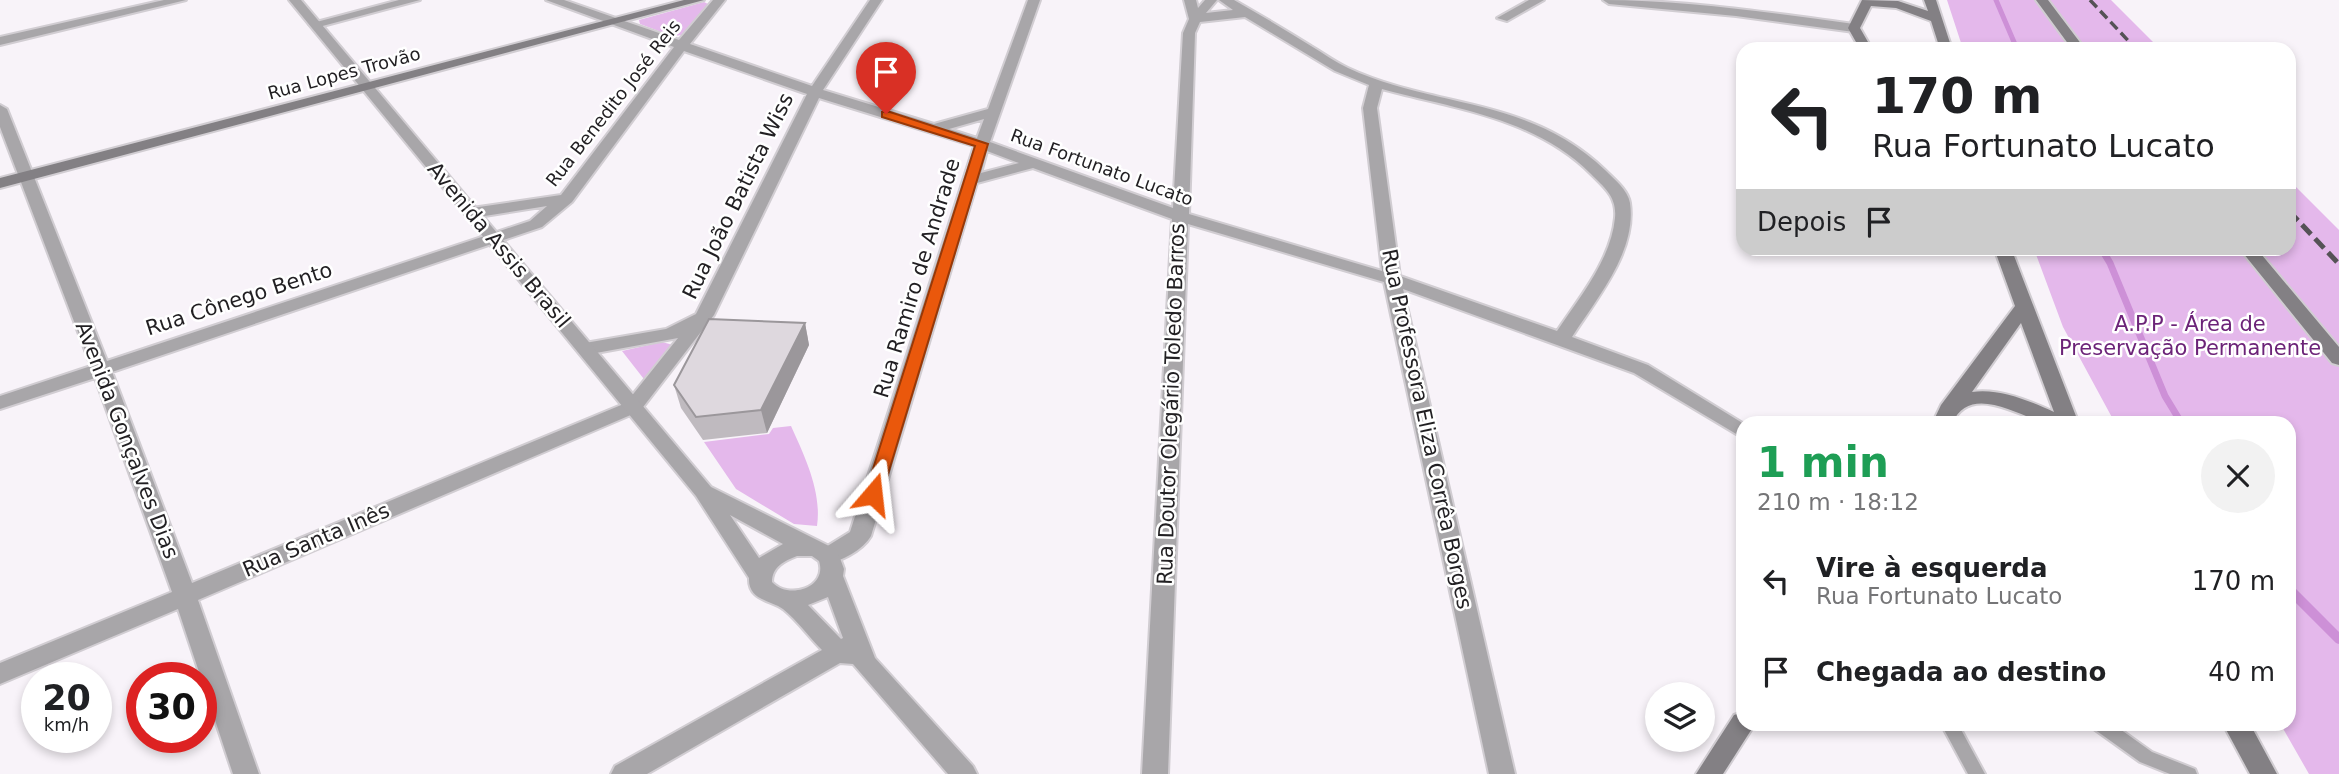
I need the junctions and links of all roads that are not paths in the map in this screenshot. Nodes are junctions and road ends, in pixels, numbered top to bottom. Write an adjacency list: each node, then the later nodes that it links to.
1 (180, 0): 26 (street)
2 (295, 0): 24 (street, Avenida Assis Brasil)
3 (414, 0): 24 (street)
4 (552, 0): 23 (street, Rua Fortunato Lucato)
5 (698, 0): 23 (main road, Rua Lopes Trovão)
6 (719, 0): 30 (street, Rua Benedito José Reis)
7 (876, 0): 33 (street, Rua João Batista Wiss)
8 (1034, 0): 35 (street, Rua Ramiro de Andrade)
9 (1190, 0): 22 (street)
10 (1211, 0): 22 (street, Rua Doutor Olegário Toledo Barros)
11 (1225, 0): 19 (street)
12 (1538, 0): 20 (street)
13 (1609, 0): 18 (street)
14 (1744, 0): 18 (street)
15 (1930, 0): 21 (main road)
16 (2042, 0): 29 (main road)
17 (1868, 1): 21 (main road); 25 (main road)
18 (1736, 12): 25 (street)
19 (1249, 13): 22 (street); 31 (street)
20 (1503, 18)
21 (1936, 18): 28 (main road)
22 (1195, 19): 44 (street, Rua Doutor Olegário Toledo Barros)
23 (617, 21): 30 (street, Rua Fortunato Lucato); 32 (main road, Rua Lopes Trovão)
24 (314, 24): 32 (street, Avenida Assis Brasil)
25 (1854, 28): 27 (main road)
26 (0, 41)
27 (1862, 42)
28 (1944, 42)
29 (2074, 42)
30 (681, 45): 33 (street, Rua Fortunato Lucato); 42 (street, Rua Benedito José Reis)
31 (1377, 82): 48 (street, Rua Professora Eliza Corrêa Borges); 51 (street)
32 (368, 88): 39 (main road, Rua Lopes Trovão); 43 (street, Avenida Assis Brasil)
33 (816, 92): 36 (street, Rua Fortunato Lucato); 50 (street, Rua João Batista Wiss)
34 (0, 109): 39 (street, Avenida Gonçalves Dias)
35 (993, 112): 36 (street); 37 (street, Rua Ramiro de Andrade)
36 (933, 129): 37 (street, Rua Fortunato Lucato)
37 (982, 144): 38 (street, Rua Fortunato Lucato); 40 (street, Rua Ramiro de Andrade)
38 (1034, 163): 40 (street); 44 (street, Rua Fortunato Lucato)
39 (25, 176): 41 (main road, Rua Lopes Trovão); 54 (street, Avenida Gonçalves Dias)
40 (972, 180): 64 (street, Rua Ramiro de Andrade)
41 (0, 183)
42 (566, 199): 43 (street); 45 (street, Rua Benedito José Reis)
43 (472, 213): 45 (street, Avenida Assis Brasil)
44 (1179, 216): 48 (street, Rua Fortunato Lucato); 77 (street, Rua Doutor Olegário Toledo Barros)
45 (493, 239): 52 (street, Avenida Assis Brasil); 54 (street, Rua Cônego Bento)
46 (2005, 256): 49 (main road)
47 (2254, 256): 53 (main road)
48 (1392, 279): 51 (street, Rua Fortunato Lucato); 78 (street, Rua Professora Eliza Corrêa Borges)
49 (2023, 308): 56 (main road); 60 (main road)
50 (705, 315): 52 (street); 57 (street, Rua João Batista Wiss)
51 (1561, 339): 61 (street, Rua Fortunato Lucato)
52 (585, 349): 57 (street, Avenida Assis Brasil)
53 (2339, 359)
54 (101, 369): 55 (street, Rua Cônego Bento); 66 (street, Avenida Gonçalves Dias)
55 (0, 403)
56 (1954, 403): 58 (main road); 59 (main road)
57 (633, 407): 62 (street, Avenida Assis Brasil); 66 (street, Rua Santa Inês)
58 (1943, 416)
59 (2045, 416)
60 (2066, 416)
61 (1736, 428)
62 (703, 491): 63 (street, Avenida Assis Brasil); 65 (street, Avenida Assis Brasil)
63 (807, 547): 64 (street); 65 (street)
64 (831, 567): 67 (street); 68 (street)
65 (760, 577): 67 (street)
66 (185, 595): 69 (street, Rua Santa Inês); 74 (street, Avenida Gonçalves Dias)
67 (788, 600): 68 (street)
68 (853, 653): 75 (street); 76 (street)
69 (0, 674)
70 (1737, 731): 79 (main road)
71 (1953, 731): 80 (lane)
72 (2109, 731): 81 (lane)
73 (2240, 731): 82 (main road)
74 (246, 774)
75 (624, 774)
76 (964, 774)
77 (1155, 774)
78 (1502, 774)
79 (1709, 774)
80 (1977, 774)
81 (2189, 774)
82 (2264, 774)

